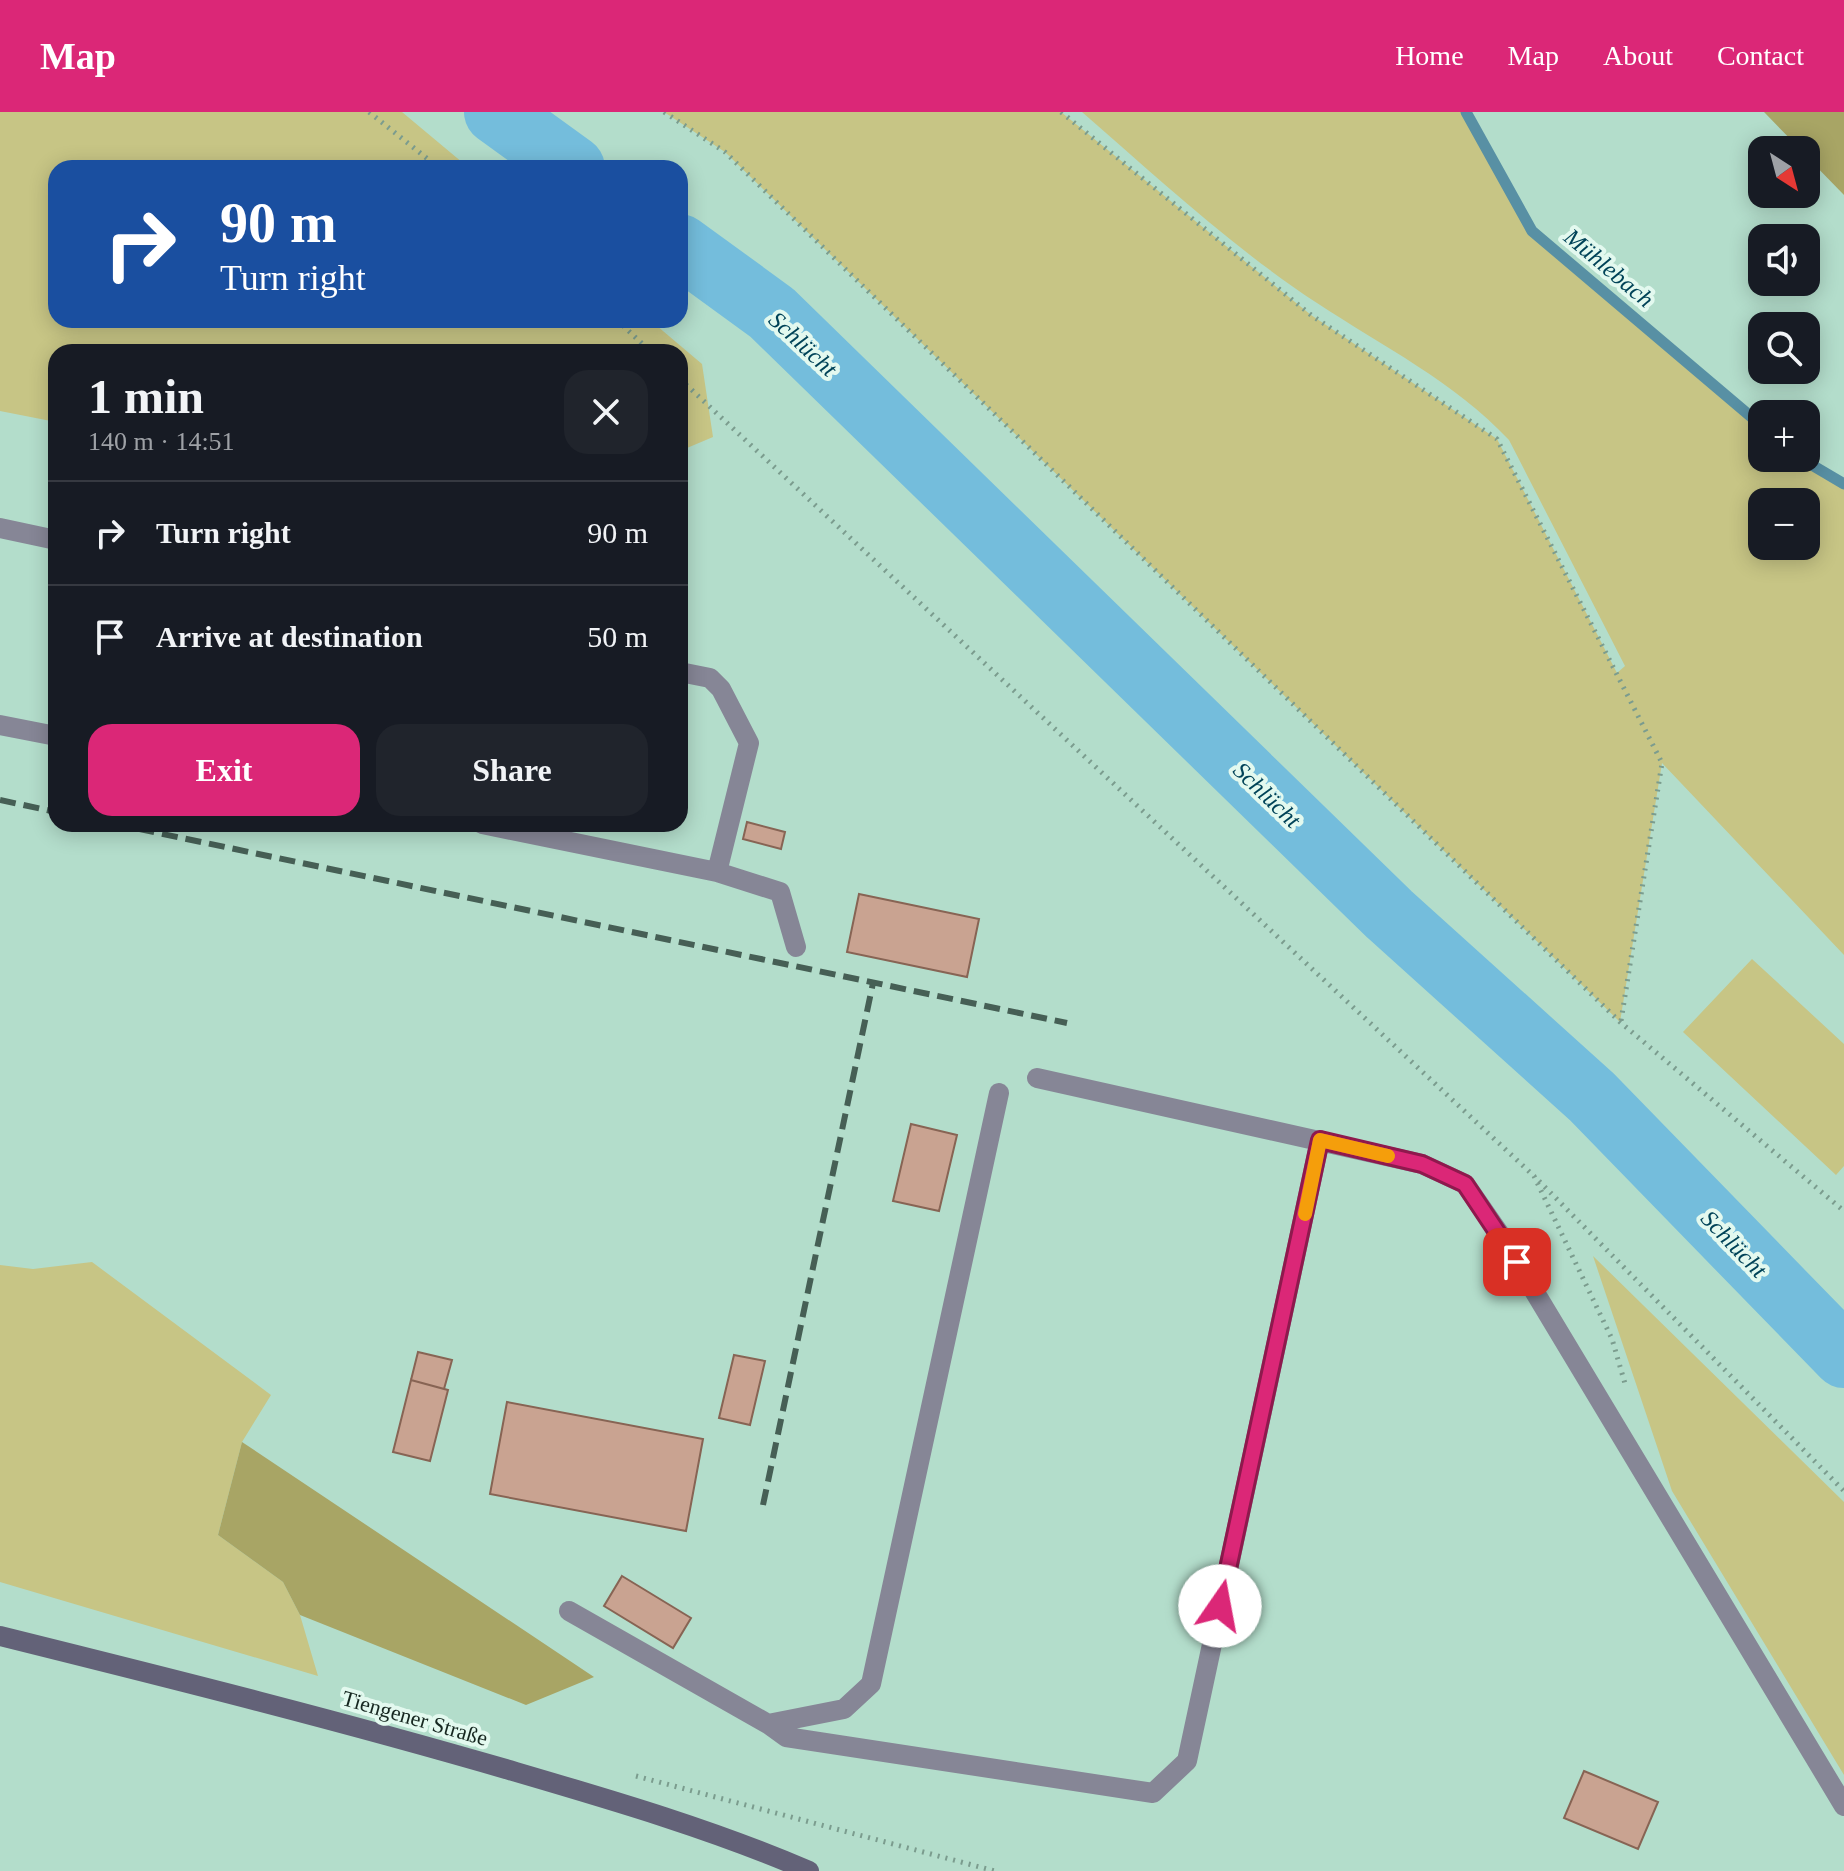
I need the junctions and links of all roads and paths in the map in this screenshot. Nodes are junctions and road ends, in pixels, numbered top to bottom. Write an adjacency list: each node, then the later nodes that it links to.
1 (369, 112): 4 (path)
2 (664, 112): 16 (path)
3 (1061, 112): 16 (path)
4 (429, 160)
5 (626, 328): 6 (path)
6 (642, 344)
7 (688, 386): 20 (path)
8 (0, 528): 9 (lane)
9 (48, 538)
10 (688, 674): 14 (lane)
11 (0, 725): 12 (lane)
12 (48, 734)
13 (521, 832): 14 (lane)
14 (717, 872): 15 (lane)
15 (796, 947)
16 (1620, 1022): 21 (path)
17 (1037, 1078): 19 (lane)
18 (999, 1093): 26 (lane)
19 (1320, 1140): 26 (lane); 27 (lane)
20 (1534, 1176): 22 (path); 23 (path)
21 (1844, 1211)
22 (1629, 1396)
23 (1844, 1491)
24 (569, 1611): 26 (lane)
25 (0, 1636): 28 (main road, Tiengener Straße)
26 (768, 1724)
27 (1844, 1806)
28 (809, 1871)

